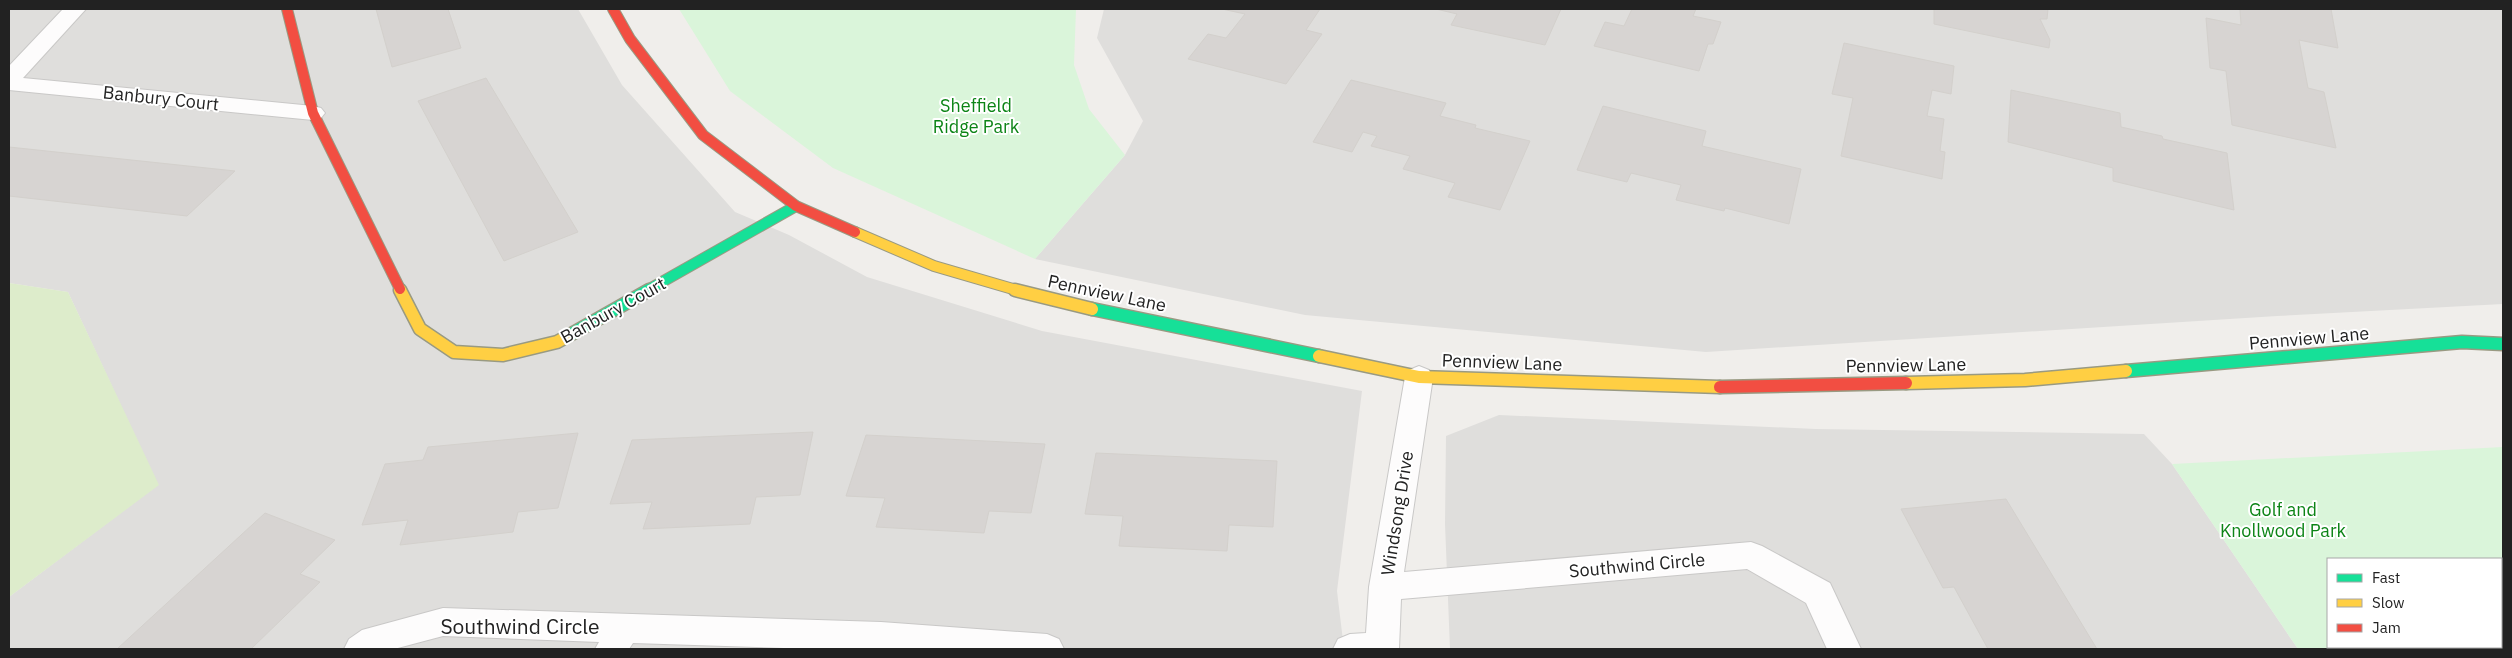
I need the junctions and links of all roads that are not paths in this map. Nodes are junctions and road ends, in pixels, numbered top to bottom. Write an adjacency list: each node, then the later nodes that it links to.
1 (75, 9): 4 (street)
2 (287, 9): 6 (street, Banbury Court)
3 (614, 9): 7 (street, Pennview Lane)
4 (9, 79)
5 (9, 83): 6 (street, Banbury Court)
6 (314, 113): 7 (street, Banbury Court)
7 (796, 206): 9 (street, Pennview Lane)
8 (2503, 344): 9 (street, Pennview Lane)
9 (1419, 377): 10 (street, Windsong Drive)
10 (1385, 587): 12 (street, Windsong Drive); 15 (street, Southwind Circle)
11 (618, 638): 13 (street, Southwind Circle); 14 (street, Southwind Circle)
12 (1371, 648)
13 (361, 649)
14 (1047, 649)
15 (1844, 649)

